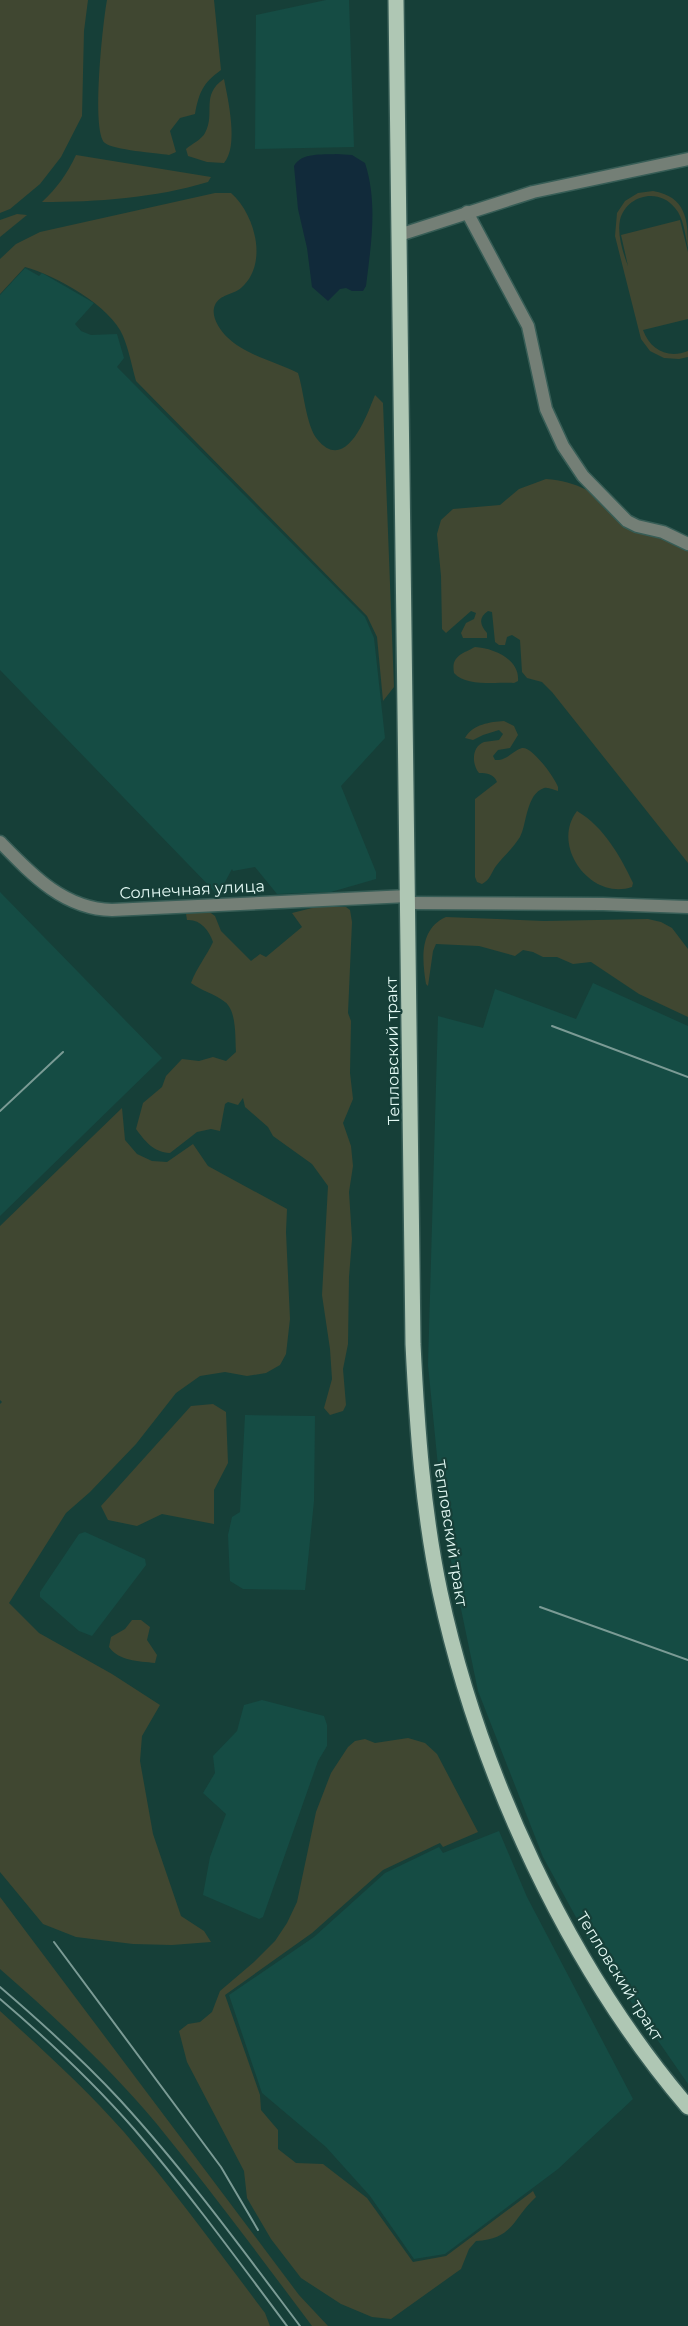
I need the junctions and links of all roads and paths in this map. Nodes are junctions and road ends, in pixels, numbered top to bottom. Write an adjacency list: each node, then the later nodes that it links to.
1 (396, 0): 4 (main road, Тепловский тракт)
2 (688, 159): 3 (street)
3 (467, 212): 4 (street); 5 (street)
4 (399, 235): 7 (main road, Тепловский тракт)
5 (688, 544)
6 (0, 842): 7 (street, Солнечная улица)
7 (408, 900): 8 (street, Солнечная улица); 9 (main road, Тепловский тракт)
8 (688, 907)
9 (688, 2107)

